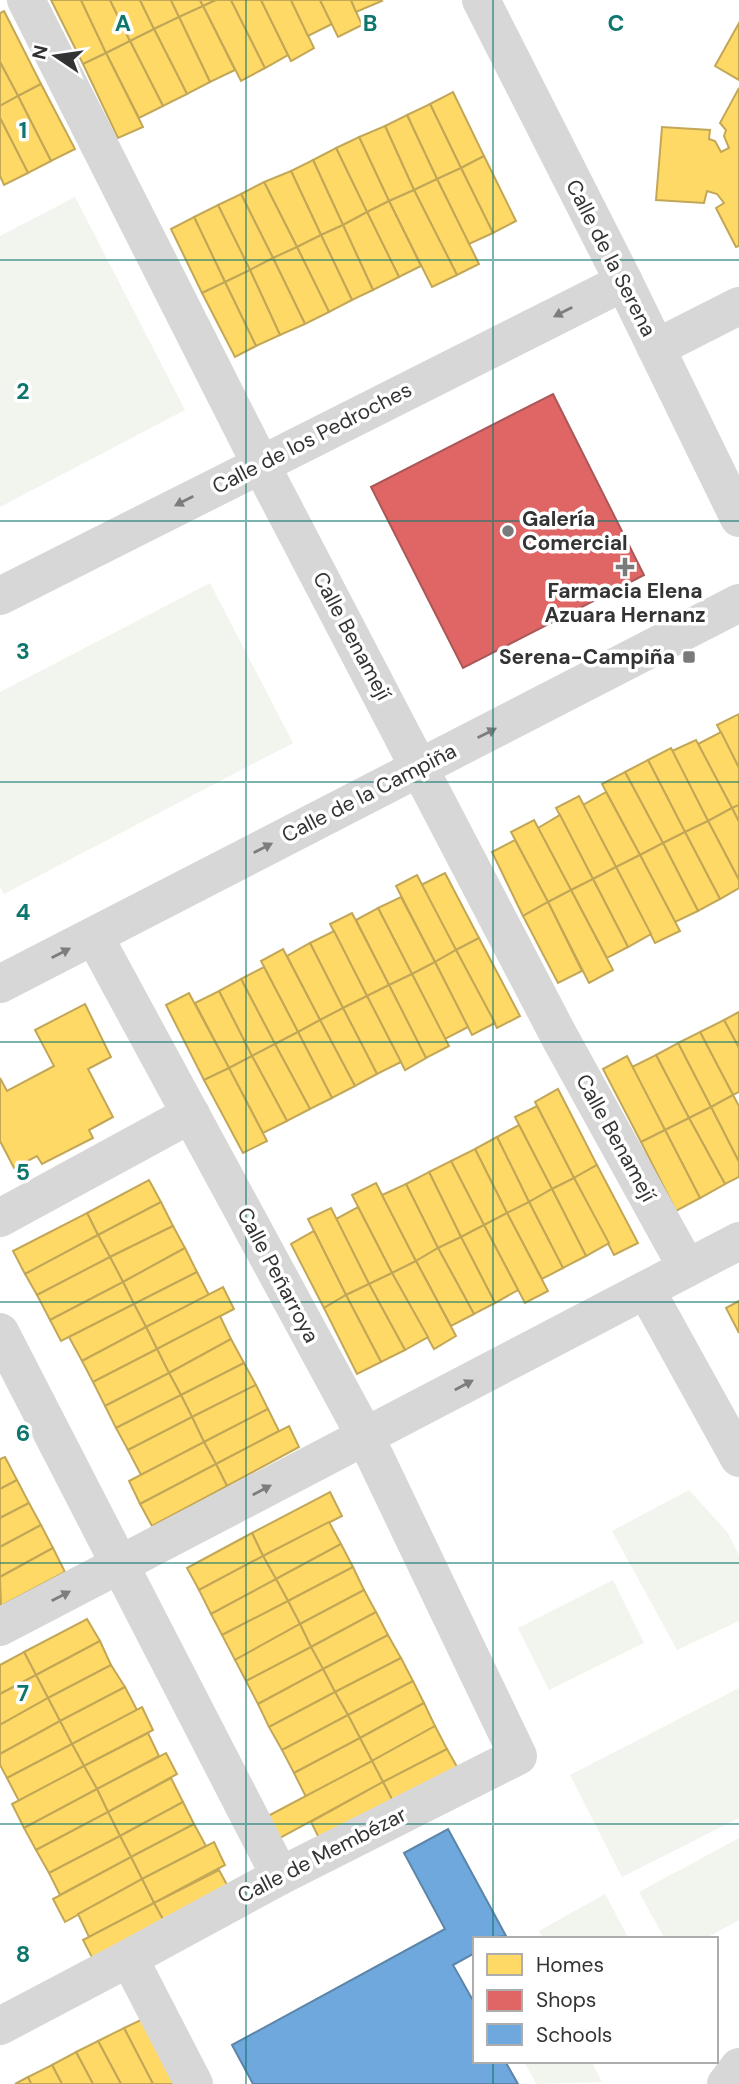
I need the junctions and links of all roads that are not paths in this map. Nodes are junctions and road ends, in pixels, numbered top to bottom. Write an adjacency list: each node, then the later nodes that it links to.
1 (26, 0): 6 (street, Calle Benamejí)
2 (492, 4): 3 (street, Calle de la Serena)
3 (624, 282): 5 (street, Calle de la Serena); 6 (street, Calle de los Pedroches, one-way to 6)
4 (739, 306): 5 (street)
5 (656, 348): 7 (street, Calle de la Serena)
6 (260, 463): 8 (street, Calle de los Pedroches, one-way to 8); 10 (street, Calle Benamejí)
7 (739, 518)
8 (0, 596)
9 (739, 603): 10 (street, Calle de la Campiña, one-way to 9)
10 (421, 766): 11 (street, Calle de la Campiña, one-way to 10); 16 (street, Calle Benamejí)
11 (94, 936): 12 (street, Calle de la Campiña, one-way to 11); 13 (street, Calle Peñarroya)
12 (0, 984)
13 (191, 1114): 14 (street); 19 (street, Calle Peñarroya)
14 (0, 1218)
15 (739, 1241): 16 (street)
16 (687, 1268): 17 (street)
17 (646, 1290): 19 (street, one-way to 17); 20 (street)
18 (0, 1332): 21 (street)
19 (365, 1437): 21 (street, one-way to 19); 23 (street, Calle Peñarroya)
20 (739, 1458)
21 (119, 1566): 22 (street, one-way to 21); 24 (street)
22 (0, 1627)
23 (518, 1756): 24 (street, Calle de Membézar)
24 (280, 1876): 25 (street, Calle de Membézar)
25 (129, 1958): 26 (street, Calle de Membézar); 28 (street)
26 (0, 2026)
27 (739, 2067): 29 (street)
28 (194, 2084)
29 (726, 2084)

